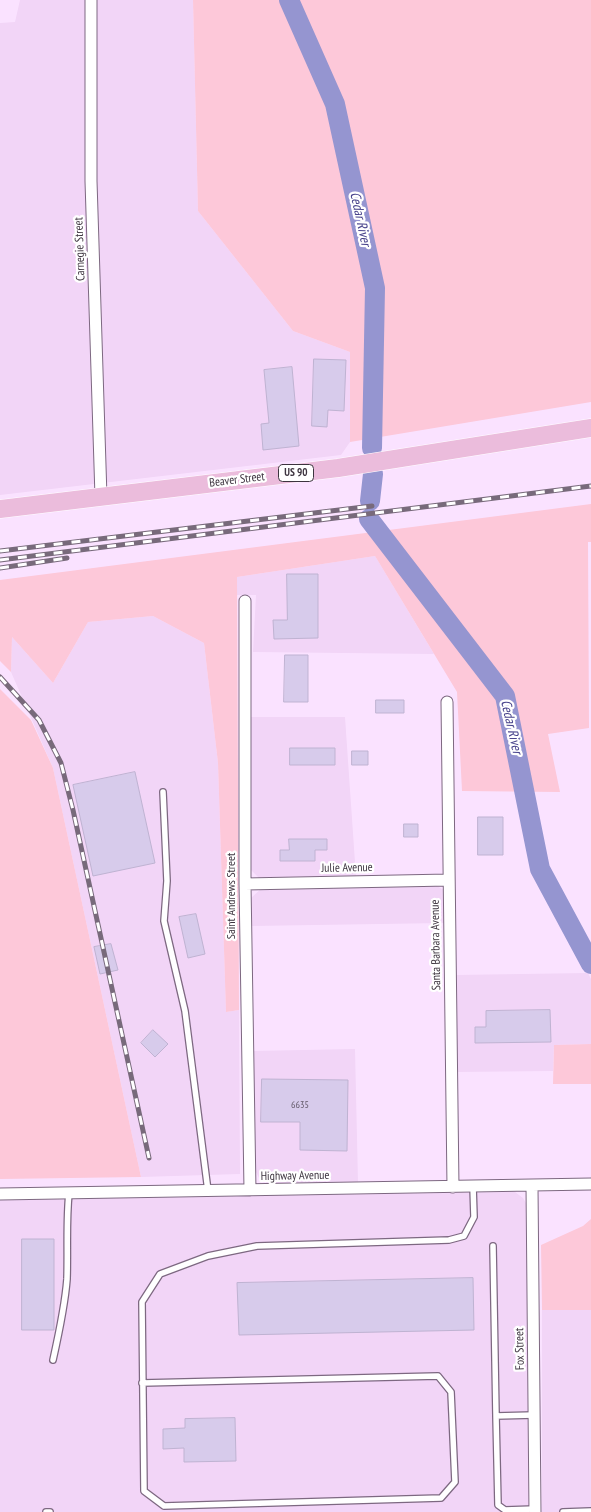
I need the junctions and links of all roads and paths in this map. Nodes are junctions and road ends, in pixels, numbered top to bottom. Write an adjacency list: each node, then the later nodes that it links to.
1 (91, 0): 3 (street, Carnegie Street)
2 (591, 428): 3 (main road, Beaver Street / US 90)
3 (101, 497): 4 (main road, Beaver Street / US 90)
4 (0, 509)
5 (245, 601): 9 (street, Saint Andrews Street)
6 (447, 702): 8 (street, Santa Barbara Avenue)
7 (164, 792): 15 (lane)
8 (448, 880): 9 (street, Julie Avenue); 13 (street, Santa Barbara Avenue)
9 (245, 884): 14 (street, Saint Andrews Street)
10 (591, 1184): 12 (street, Highway Avenue)
11 (473, 1186): 12 (street, Highway Avenue); 13 (street, Highway Avenue); 20 (lane)
12 (532, 1186): 21 (street, Fox Street)
13 (453, 1187): 14 (street, Highway Avenue)
14 (250, 1190): 15 (street, Highway Avenue)
15 (208, 1191): 16 (street, Highway Avenue)
16 (68, 1193): 17 (street, Highway Avenue); 19 (lane)
17 (0, 1194)
18 (494, 1246): 22 (lane)
19 (52, 1360)
20 (142, 1383): 20 (lane)
21 (534, 1415): 22 (lane); 23 (street, Fox Street)
22 (496, 1416): 23 (lane)
23 (535, 1511)
24 (591, 1511): 27 (lane)
25 (46, 1512): 26 (lane)
26 (50, 1512)
27 (563, 1512)

